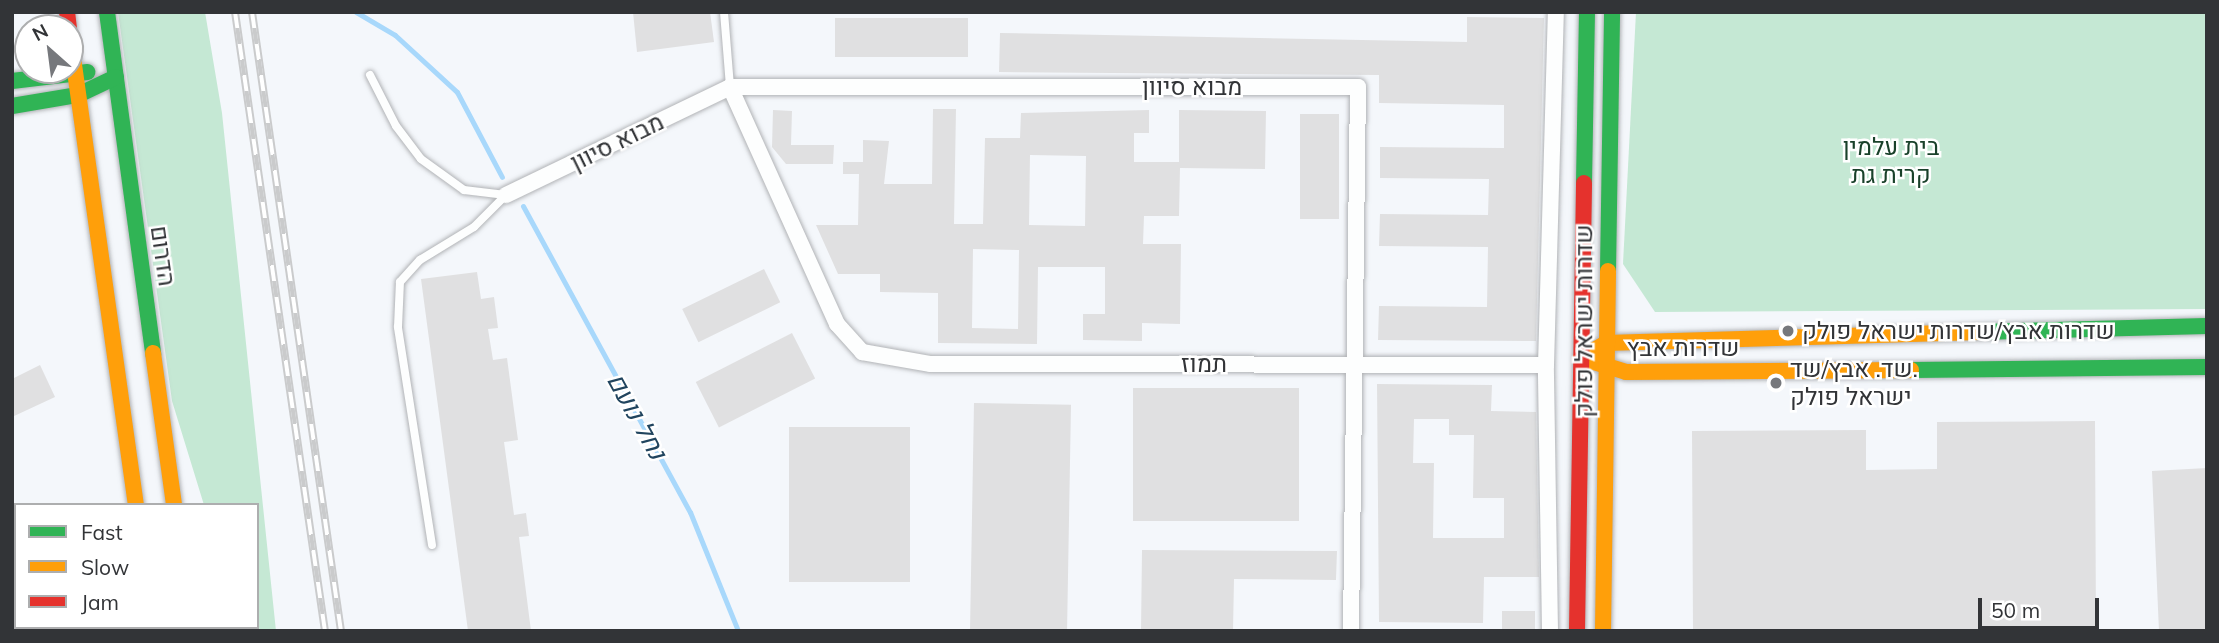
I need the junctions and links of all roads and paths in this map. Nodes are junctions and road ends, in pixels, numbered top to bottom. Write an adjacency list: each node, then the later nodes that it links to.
1 (107, 12): 8 (street, הדרום)
2 (724, 12): 10 (lane)
3 (1556, 12): 22 (street)
4 (1587, 12): 20 (street, שדרות ישראל פולק)
5 (1612, 12): 16 (street, שדרות ישראל פולק)
6 (84, 72): 8 (street)
7 (370, 75): 15 (lane)
8 (116, 78): 11 (street); 26 (street, הדרום)
9 (77, 84): 11 (street)
10 (730, 87): 15 (street, מבוא סיוון); 21 (street, תמוז); 21 (street, מבוא סיוון)
11 (78, 95): 12 (street); 14 (street)
12 (46, 101): 13 (street); 14 (street)
13 (12, 106)
14 (82, 123): 25 (street)
15 (506, 195): 27 (lane)
16 (1607, 319): 18 (street, שדרות ישראל פולק); 19 (street)
17 (2207, 327): 19 (street, שדרות אבץ)
18 (1606, 343): 19 (street, שדרות אבץ); 20 (street, שדרות אבץ); 24 (street, שדרות ישראל פולק)
19 (1626, 343)
20 (1581, 358): 24 (street, שדרות אבץ); 30 (street, שדרות ישראל פולק)
21 (1355, 365): 22 (street, תמוז); 28 (street, מבוא סיוון)
22 (1546, 365): 29 (street)
23 (2207, 367): 24 (street, שדרות אבץ)
24 (1608, 370): 31 (street, שדרות ישראל פולק)
25 (136, 503)
26 (174, 503)
27 (432, 545)
28 (1351, 631)
29 (1550, 631)
30 (1577, 631)
31 (1602, 631)

